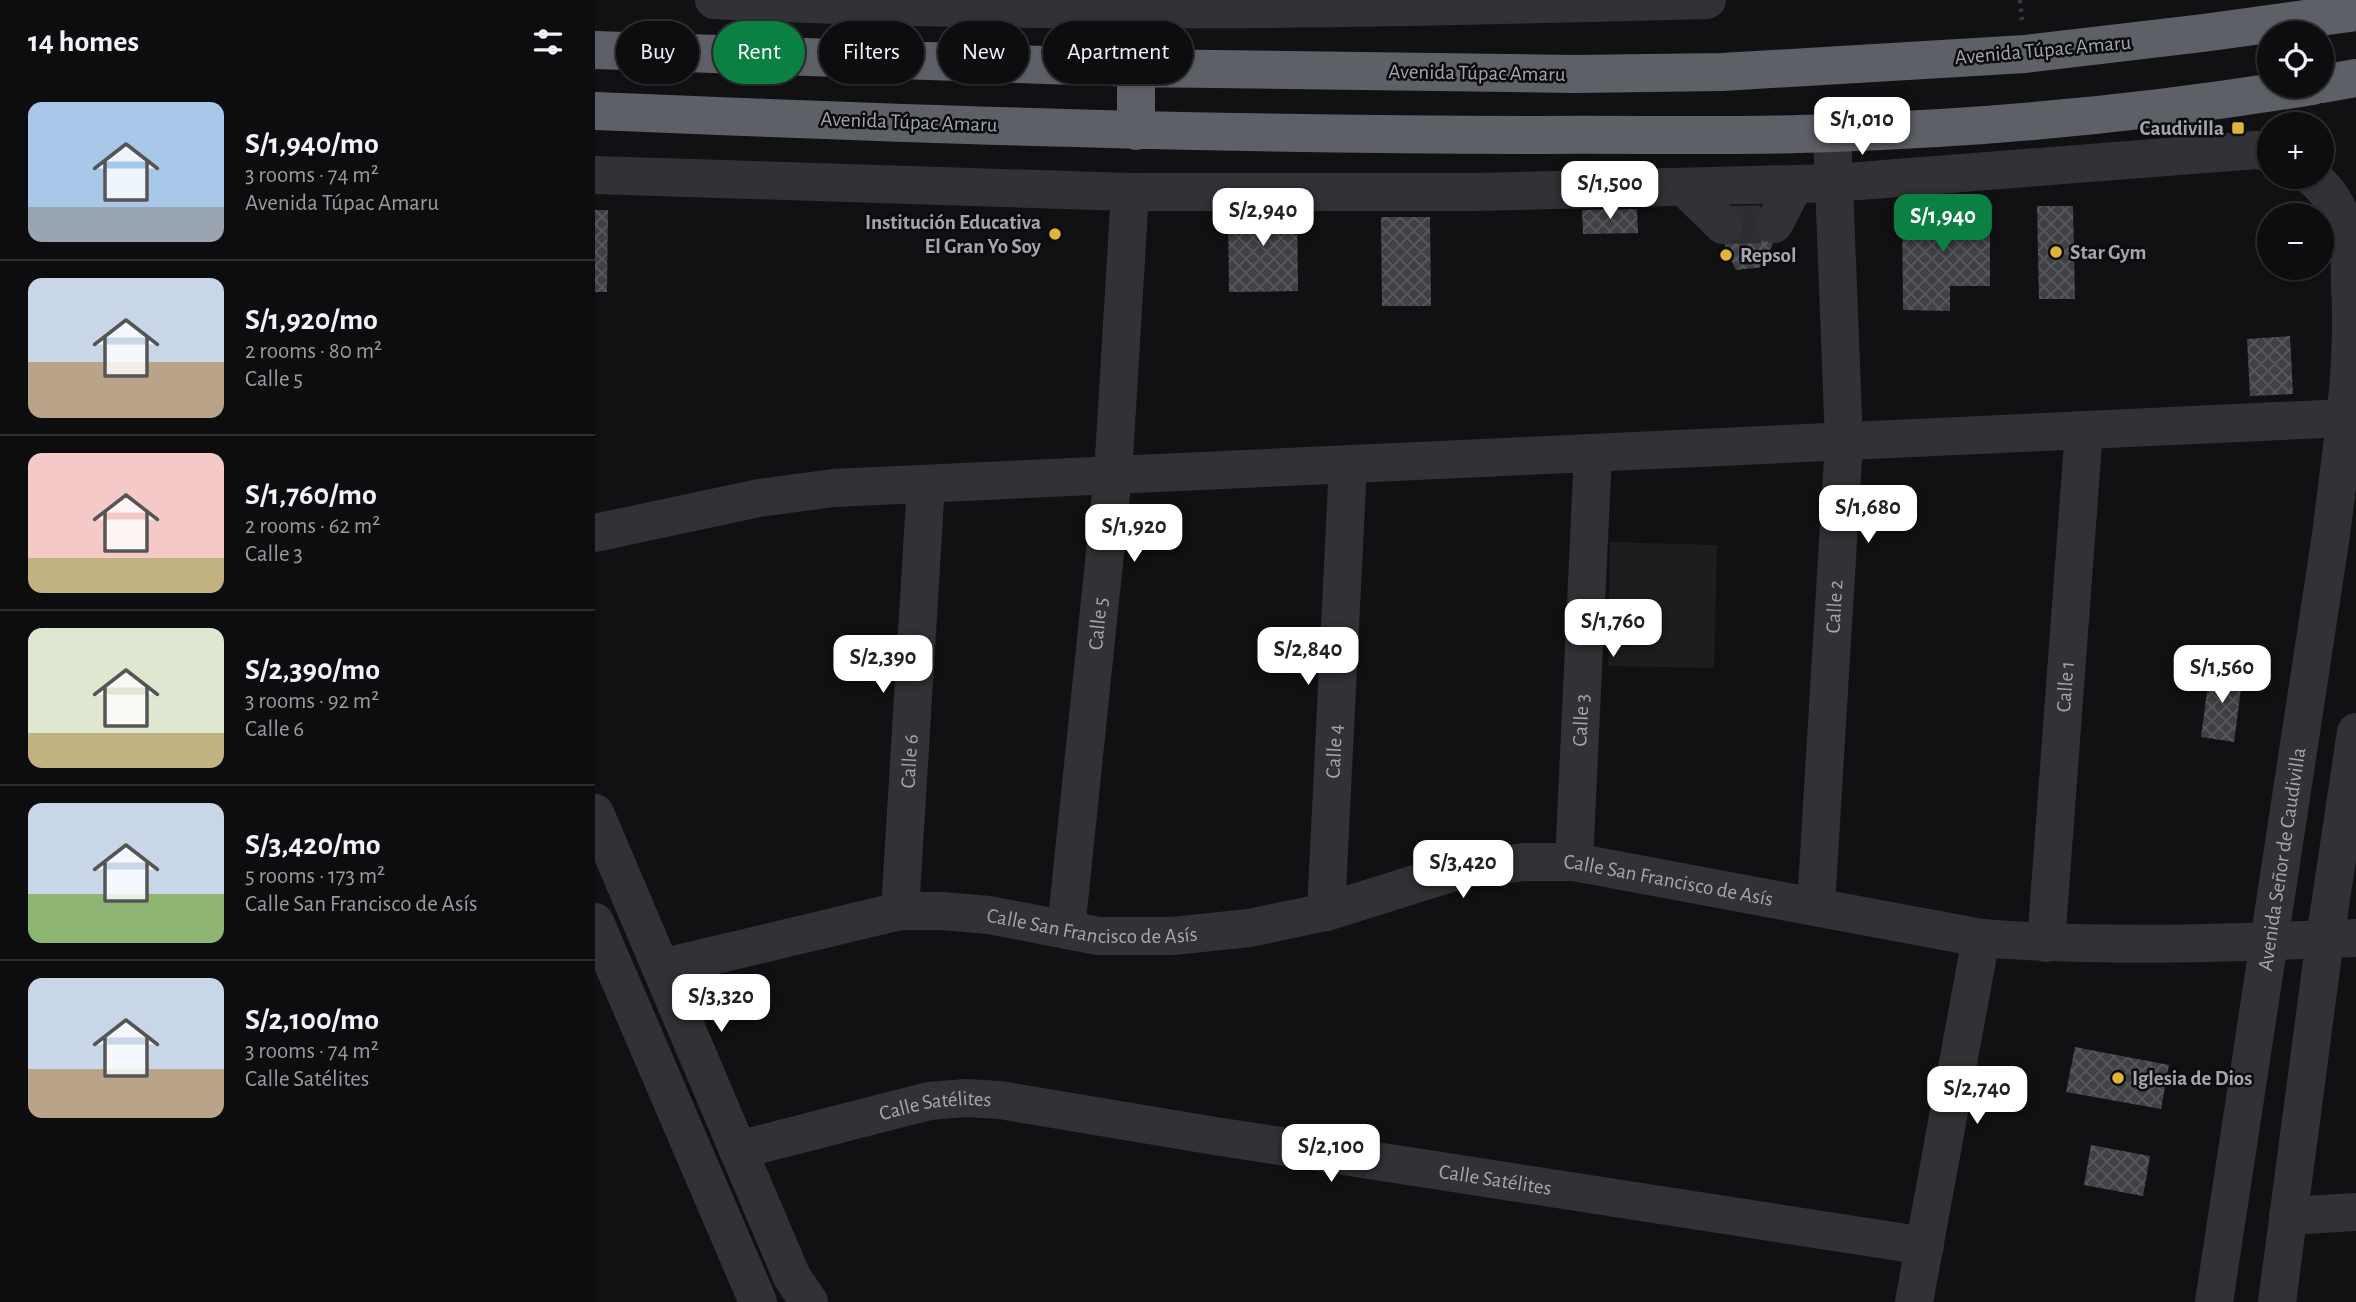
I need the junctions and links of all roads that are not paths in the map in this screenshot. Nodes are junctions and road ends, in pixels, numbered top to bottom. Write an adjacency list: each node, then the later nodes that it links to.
1 (714, 0): 3 (street)
2 (1707, 0): 4 (street)
3 (838, 3): 5 (street)
4 (1427, 4): 5 (street)
5 (1138, 5)
6 (2356, 12): 9 (highway, Avenida Túpac Amaru)
7 (595, 50): 8 (highway, Avenida Túpac Amaru)
8 (1043, 65)
9 (1193, 69)
10 (2356, 78): 11 (highway)
11 (2334, 82)
12 (1136, 84): 15 (highway)
13 (2257, 95): 16 (highway, Avenida Túpac Amaru)
14 (595, 111): 15 (highway, Avenida Túpac Amaru)
15 (1136, 131): 16 (highway, Avenida Túpac Amaru)
16 (1832, 134): 19 (street, Calle 2)
17 (2257, 152): 19 (street)
18 (595, 175): 23 (street)
19 (1834, 183): 20 (street); 28 (street, Calle 2)
20 (1795, 184): 21 (street); 24 (street)
21 (1684, 187): 23 (street); 25 (street)
22 (2325, 189): 26 (street, Avenida Señor de Caudivilla)
23 (1130, 192): 31 (street, Calle 5)
24 (1774, 224)
25 (1723, 225)
26 (2346, 418): 27 (street); 44 (street, Avenida Señor de Caudivilla)
27 (2084, 430): 28 (street); 45 (street, Calle 1)
28 (1844, 442): 29 (street); 37 (street, Calle 2)
29 (1593, 453): 30 (street); 36 (street, Calle 3)
30 (1348, 464): 31 (street); 39 (street, Calle 4)
31 (1113, 475): 32 (street); 41 (street, Calle 5)
32 (926, 484): 33 (street); 38 (street, Calle 6)
33 (595, 533)
34 (2356, 732): 43 (street)
35 (595, 813): 46 (street)
36 (1574, 862): 37 (street, Calle San Francisco de Asís); 39 (street, Calle San Francisco de Asís)
37 (1816, 905): 42 (street, Calle San Francisco de Asís)
38 (900, 911): 41 (street, Calle San Francisco de Asís); 46 (street, Calle San Francisco de Asís)
39 (1327, 912): 41 (street, Calle San Francisco de Asís)
40 (595, 922): 51 (street)
41 (1066, 930)
42 (1981, 938): 45 (street, Calle San Francisco de Asís); 50 (street)
43 (2341, 939): 44 (street, Calle San Francisco de Asís); 49 (street)
44 (2268, 942): 45 (street, Calle San Francisco de Asís); 54 (street, Avenida Señor de Caudivilla)
45 (2046, 943)
46 (661, 968): 47 (street)
47 (738, 1150): 50 (street, Calle Satélites); 52 (street)
48 (2356, 1212): 49 (street)
49 (2288, 1216): 55 (street)
50 (1925, 1246): 53 (street)
51 (758, 1302)
52 (809, 1302)
53 (1914, 1302)
54 (2214, 1302)
55 (2277, 1302)

